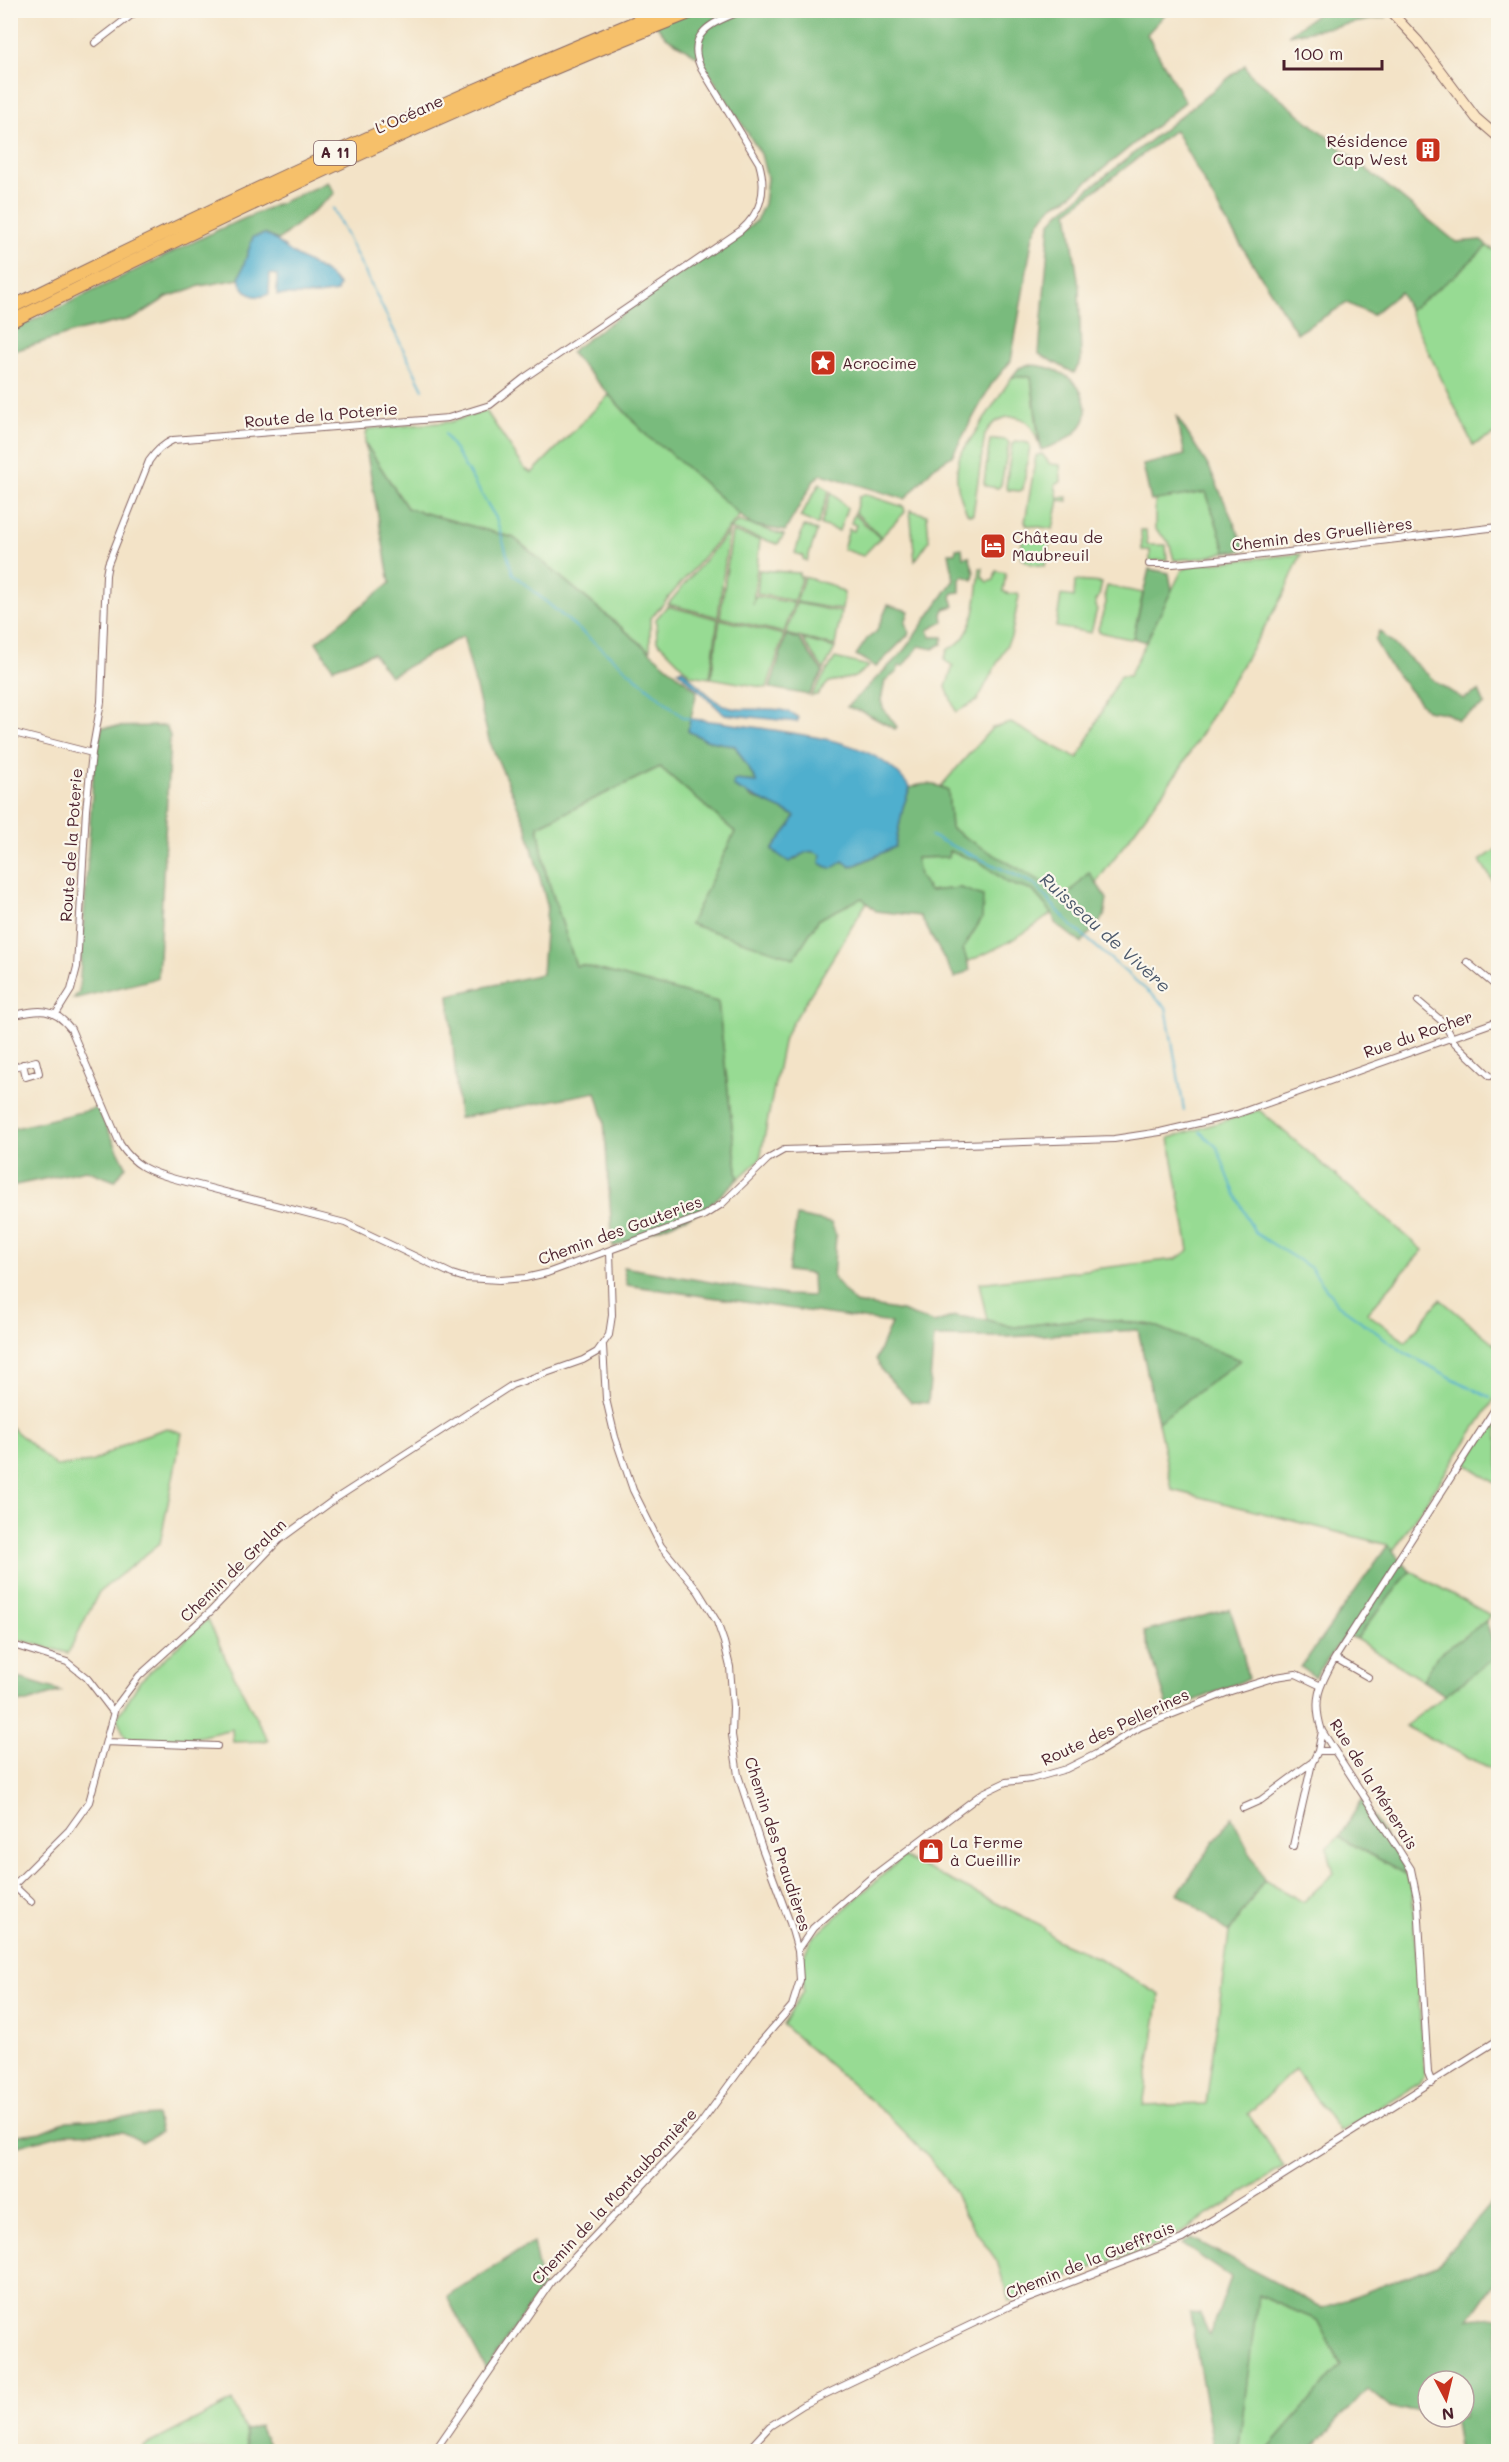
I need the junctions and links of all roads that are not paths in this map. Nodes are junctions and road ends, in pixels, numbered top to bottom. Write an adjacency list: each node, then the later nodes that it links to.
1 (138, 10): 6 (street)
2 (665, 10): 8 (highway, L’Océane / A 11)
3 (697, 10): 9 (highway, L’Océane / A 11)
4 (744, 10): 13 (street, Route de la Poterie)
5 (1389, 10): 7 (main road)
6 (95, 43)
7 (1498, 137)
8 (10, 308)
9 (10, 322)
10 (1498, 527): 11 (street, Chemin des Gruellières)
11 (1149, 564)
12 (10, 732): 13 (street)
13 (92, 753): 18 (street, Route de la Poterie)
14 (1467, 962): 15 (street)
15 (1498, 988)
16 (1418, 1001): 20 (street)
17 (11, 1014): 18 (street)
18 (56, 1014): 25 (street, Chemin des Gauteries)
19 (1498, 1021): 20 (street, Rue du Rocher)
20 (1451, 1037): 23 (street, Rue du Rocher); 24 (street)
21 (23, 1065): 22 (street)
22 (10, 1068)
23 (1347, 1074): 25 (street, Chemin des Gauteries)
24 (1490, 1076)
25 (610, 1252): 26 (street)
26 (603, 1346): 32 (street, Chemin de Gralan); 43 (street, Chemin des Praudières)
27 (1498, 1404): 29 (street, Rue de la Ménerais)
28 (10, 1644): 32 (street)
29 (1335, 1658): 30 (street); 31 (street, Rue de la Ménerais)
30 (1368, 1677)
31 (1319, 1685): 33 (street, Rue de la Ménerais); 43 (street, Route des Pellerines)
32 (113, 1712): 34 (street, Chemin de Gralan)
33 (1322, 1731): 36 (street); 37 (street, Rue de la Ménerais)
34 (106, 1742): 35 (street); 41 (street, Chemin de Gralan)
35 (217, 1746)
36 (1318, 1751): 37 (street); 38 (street)
37 (1335, 1751): 45 (street, Rue de la Ménerais)
38 (1312, 1763): 39 (street); 40 (street)
39 (1244, 1808)
40 (1293, 1846)
41 (12, 1887): 42 (street)
42 (31, 1902)
43 (798, 1951): 46 (street, Chemin de la Montaubonnière)
44 (1498, 2040): 45 (street, Chemin de la Gueffrais)
45 (1432, 2083): 47 (street, Chemin de la Gueffrais)
46 (434, 2451)
47 (746, 2451)

